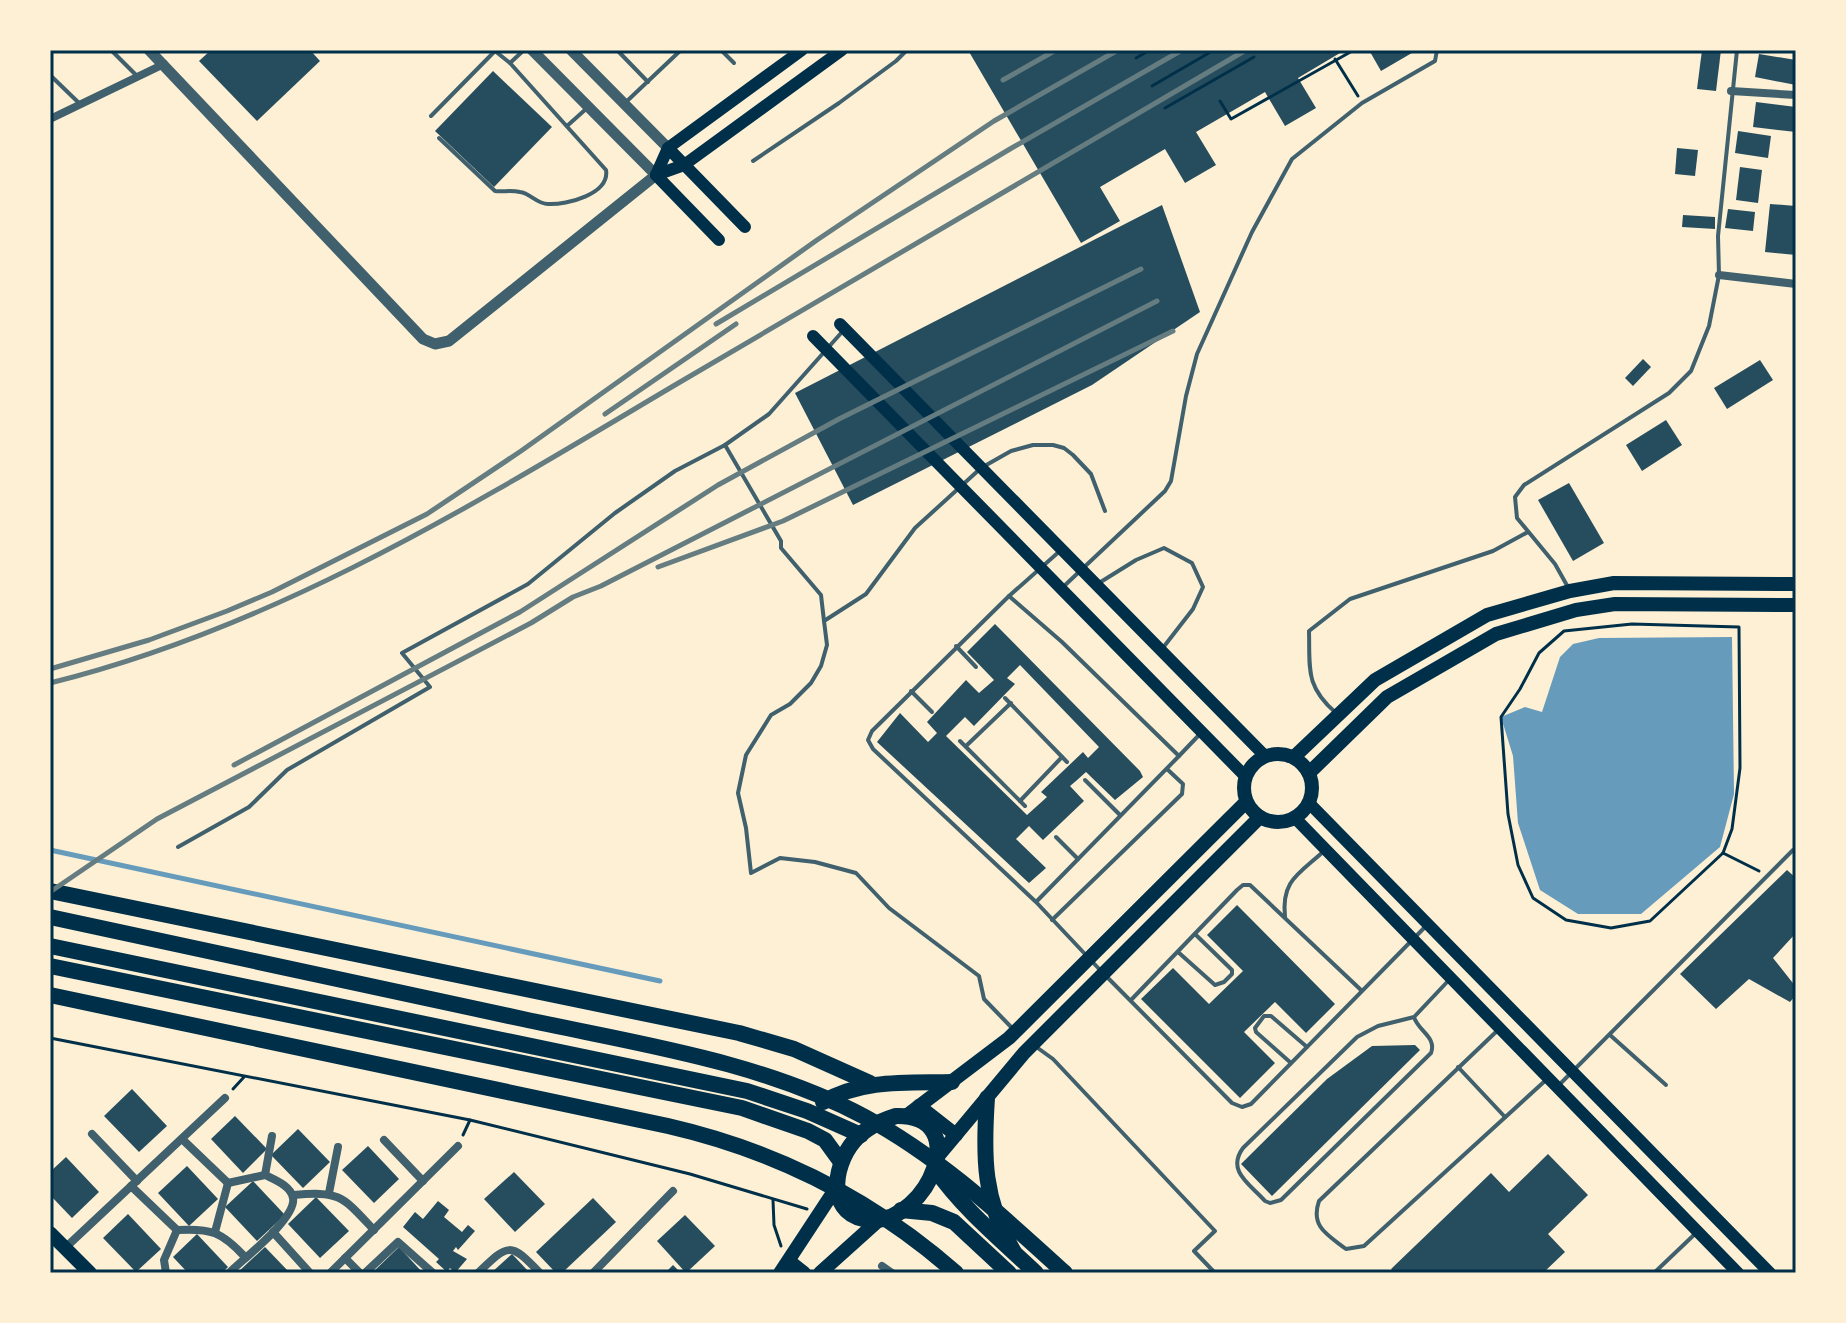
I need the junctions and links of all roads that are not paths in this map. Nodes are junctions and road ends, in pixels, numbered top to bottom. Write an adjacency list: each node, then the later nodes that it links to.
1 (111, 50): 18 (lane)
2 (149, 50): 16 (street)
3 (524, 50): 14 (lane)
4 (532, 50): 24 (street)
5 (571, 50): 22 (street)
6 (617, 50): 19 (lane)
7 (681, 50): 19 (lane)
8 (721, 50): 15 (lane)
9 (802, 50): 29 (main road)
10 (842, 50): 31 (main road)
11 (907, 50): 30 (lane)
12 (1437, 50): 47 (lane)
13 (1737, 50): 20 (lane)
14 (510, 63): 25 (lane); 27 (lane)
15 (734, 63)
16 (164, 64): 18 (street); 32 (street)
17 (50, 75): 23 (lane)
18 (138, 77): 23 (street)
19 (648, 82): 22 (lane)
20 (1731, 91): 21 (street); 35 (lane)
21 (1796, 95)
22 (624, 104): 29 (street)
23 (81, 105): 26 (street)
24 (588, 107): 27 (lane); 32 (street)
25 (431, 116)
26 (50, 119)
27 (567, 126): 28 (lane)
28 (439, 138)
29 (668, 148): 31 (main road); 32 (main road)
30 (753, 161)
31 (684, 165): 32 (main road); 33 (main road)
32 (656, 175): 34 (main road)
33 (745, 227)
34 (719, 240)
35 (1719, 275): 36 (street); 44 (lane)
36 (1796, 284)
37 (843, 326): 39 (lane); 41 (main road)
38 (813, 336): 39 (main road)
39 (825, 349): 40 (lane); 42 (main road)
40 (725, 445): 54 (lane); 81 (lane)
41 (981, 468): 42 (lane); 43 (lane); 45 (main road)
42 (962, 487): 46 (main road); 54 (lane)
43 (1105, 511)
44 (1528, 532): 51 (lane); 62 (lane)
45 (1062, 549): 46 (lane); 47 (main road)
46 (1040, 567): 50 (main road); 52 (lane)
47 (1082, 570): 48 (main road); 50 (lane)
48 (1097, 584): 56 (main road); 56 (lane)
49 (1796, 584): 51 (main road)
50 (1061, 589): 63 (main road)
51 (1570, 591): 62 (main road)
52 (1009, 596): 55 (lane); 66 (lane)
53 (1796, 605): 70 (main road)
54 (824, 621): 104 (lane)
55 (956, 646): 57 (lane); 58 (lane)
56 (1161, 651): 67 (main road)
57 (976, 667)
58 (911, 691): 61 (lane); 86 (lane)
59 (1005, 698): 60 (lane)
60 (1011, 703): 65 (lane); 73 (lane)
61 (932, 712)
62 (1338, 715): 68 (main road)
63 (1202, 732): 66 (lane); 71 (main road)
64 (960, 741): 65 (lane)
65 (966, 746): 73 (lane)
66 (1179, 756): 69 (lane)
67 (1265, 756): 68 (main road); 71 (main road)
68 (1294, 757): 70 (main road)
69 (1167, 768): 77 (lane); 89 (lane)
70 (1309, 773): 75 (main road)
71 (1245, 776): 74 (main road)
72 (1085, 780): 77 (lane)
73 (1020, 801): 76 (lane)
74 (1246, 802): 78 (main road); 95 (main road)
75 (1309, 803): 79 (main road); 90 (main road)
76 (1025, 806)
77 (1120, 815): 84 (lane)
78 (1260, 817): 79 (main road); 97 (main road)
79 (1295, 818): 82 (main road)
80 (1056, 837): 84 (lane)
81 (178, 847)
82 (1326, 850): 88 (lane); 92 (main road)
83 (1793, 850): 105 (lane)
84 (1078, 859): 86 (lane)
85 (50, 891): 113 (highway)
86 (1036, 902): 89 (lane)
87 (50, 917): 168 (highway)
88 (1285, 917): 91 (lane); 99 (lane)
89 (1052, 920): 95 (lane)
90 (1428, 924): 92 (lane); 110 (main road)
91 (1195, 934): 94 (lane); 94 (lane)
92 (1413, 939): 98 (main road); 99 (lane)
93 (50, 946): 117 (highway)
94 (1178, 952): 101 (lane)
95 (1089, 960): 97 (lane); 104 (main road)
96 (50, 966): 128 (highway)
97 (1104, 973): 101 (lane); 106 (main road)
98 (1451, 978): 102 (lane); 103 (main road)
99 (1361, 990): 107 (lane)
100 (50, 995): 165 (highway)
101 (1131, 1000): 108 (lane)
102 (1414, 1017): 102 (lane)
103 (1500, 1028): 109 (lane); 112 (main road)
104 (1016, 1032): 106 (lane); 111 (main road)
105 (1610, 1035): 110 (lane); 114 (lane)
106 (1033, 1044): 116 (main road); 169 (lane)
107 (1307, 1047): 108 (lane); 108 (lane)
108 (1291, 1063)
109 (1458, 1067): 119 (lane); 119 (lane)
110 (1573, 1072): 112 (lane); 172 (main road)
111 (952, 1082): 113 (highway); 118 (main road)
112 (1552, 1082): 119 (lane); 142 (main road)
113 (870, 1083): 117 (highway)
114 (1666, 1085)
115 (225, 1098): 124 (street)
116 (987, 1098): 122 (main road); 147 (highway)
117 (807, 1111): 121 (highway)
118 (912, 1111): 121 (highway); 122 (main road); 129 (highway)
119 (1505, 1117)
120 (92, 1134): 132 (street)
121 (861, 1135): 128 (highway)
122 (956, 1135): 129 (main road)
123 (272, 1136): 130 (street)
124 (182, 1139): 132 (street); 133 (street)
125 (384, 1140): 131 (street)
126 (458, 1146): 131 (street)
127 (338, 1147): 136 (street)
128 (841, 1162): 134 (highway)
129 (937, 1162): 138 (highway); 147 (highway)
130 (265, 1175): 133 (street); 137 (street)
131 (423, 1181): 141 (street)
132 (134, 1183): 140 (street); 146 (street)
133 (228, 1183): 143 (street)
134 (836, 1188): 139 (highway); 150 (main road)
135 (673, 1191): 161 (street)
136 (329, 1193): 137 (street); 141 (street)
137 (293, 1195): 144 (street)
138 (901, 1210): 139 (highway); 166 (highway)
139 (880, 1219): 163 (main road)
140 (177, 1230): 143 (street); 153 (street)
141 (374, 1230): 149 (street)
142 (1697, 1231): 170 (lane); 171 (main road)
143 (215, 1232): 148 (street)
144 (273, 1232): 148 (street); 155 (street)
145 (50, 1233): 146 (main road)
146 (65, 1248): 152 (main road)
147 (1014, 1252): 167 (highway)
148 (245, 1257): 154 (street)
149 (345, 1258): 156 (street); 157 (street)
150 (785, 1267): 162 (main road)
151 (879, 1269): 164 (street)
152 (90, 1273)
153 (166, 1273)
154 (229, 1273)
155 (310, 1273)
156 (330, 1273)
157 (362, 1273): 158 (street)
158 (433, 1273)
159 (478, 1273): 160 (street)
160 (540, 1273)
161 (593, 1273)
162 (804, 1273)
163 (820, 1273)
164 (892, 1273)
165 (956, 1273)
166 (1009, 1273)
167 (1036, 1273)
168 (1065, 1273)
169 (1215, 1273)
170 (1654, 1273)
171 (1738, 1273)
172 (1770, 1273)

